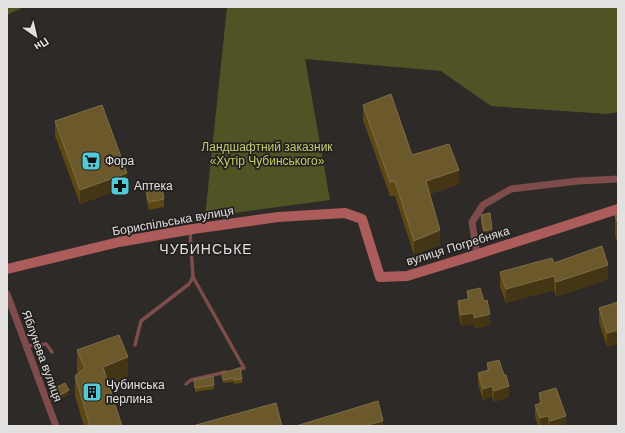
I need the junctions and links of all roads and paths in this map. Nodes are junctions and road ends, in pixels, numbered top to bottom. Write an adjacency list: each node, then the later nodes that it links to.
1 (618, 179): 5 (street)
2 (618, 209): 5 (street, вулиця Погребняка)
3 (345, 213): 4 (street, Бориспільська вулиця); 5 (street, вулиця Погребняка)
4 (190, 230): 6 (street, Бориспільська вулиця); 7 (lane)
5 (477, 254)
6 (7, 268)
7 (193, 277): 9 (lane); 12 (lane)
8 (7, 294): 10 (street, Яблунева вулиця)
9 (135, 345)
10 (26, 346): 11 (lane); 13 (street, Яблунева вулиця)
11 (52, 352)
12 (186, 384)
13 (56, 426)

